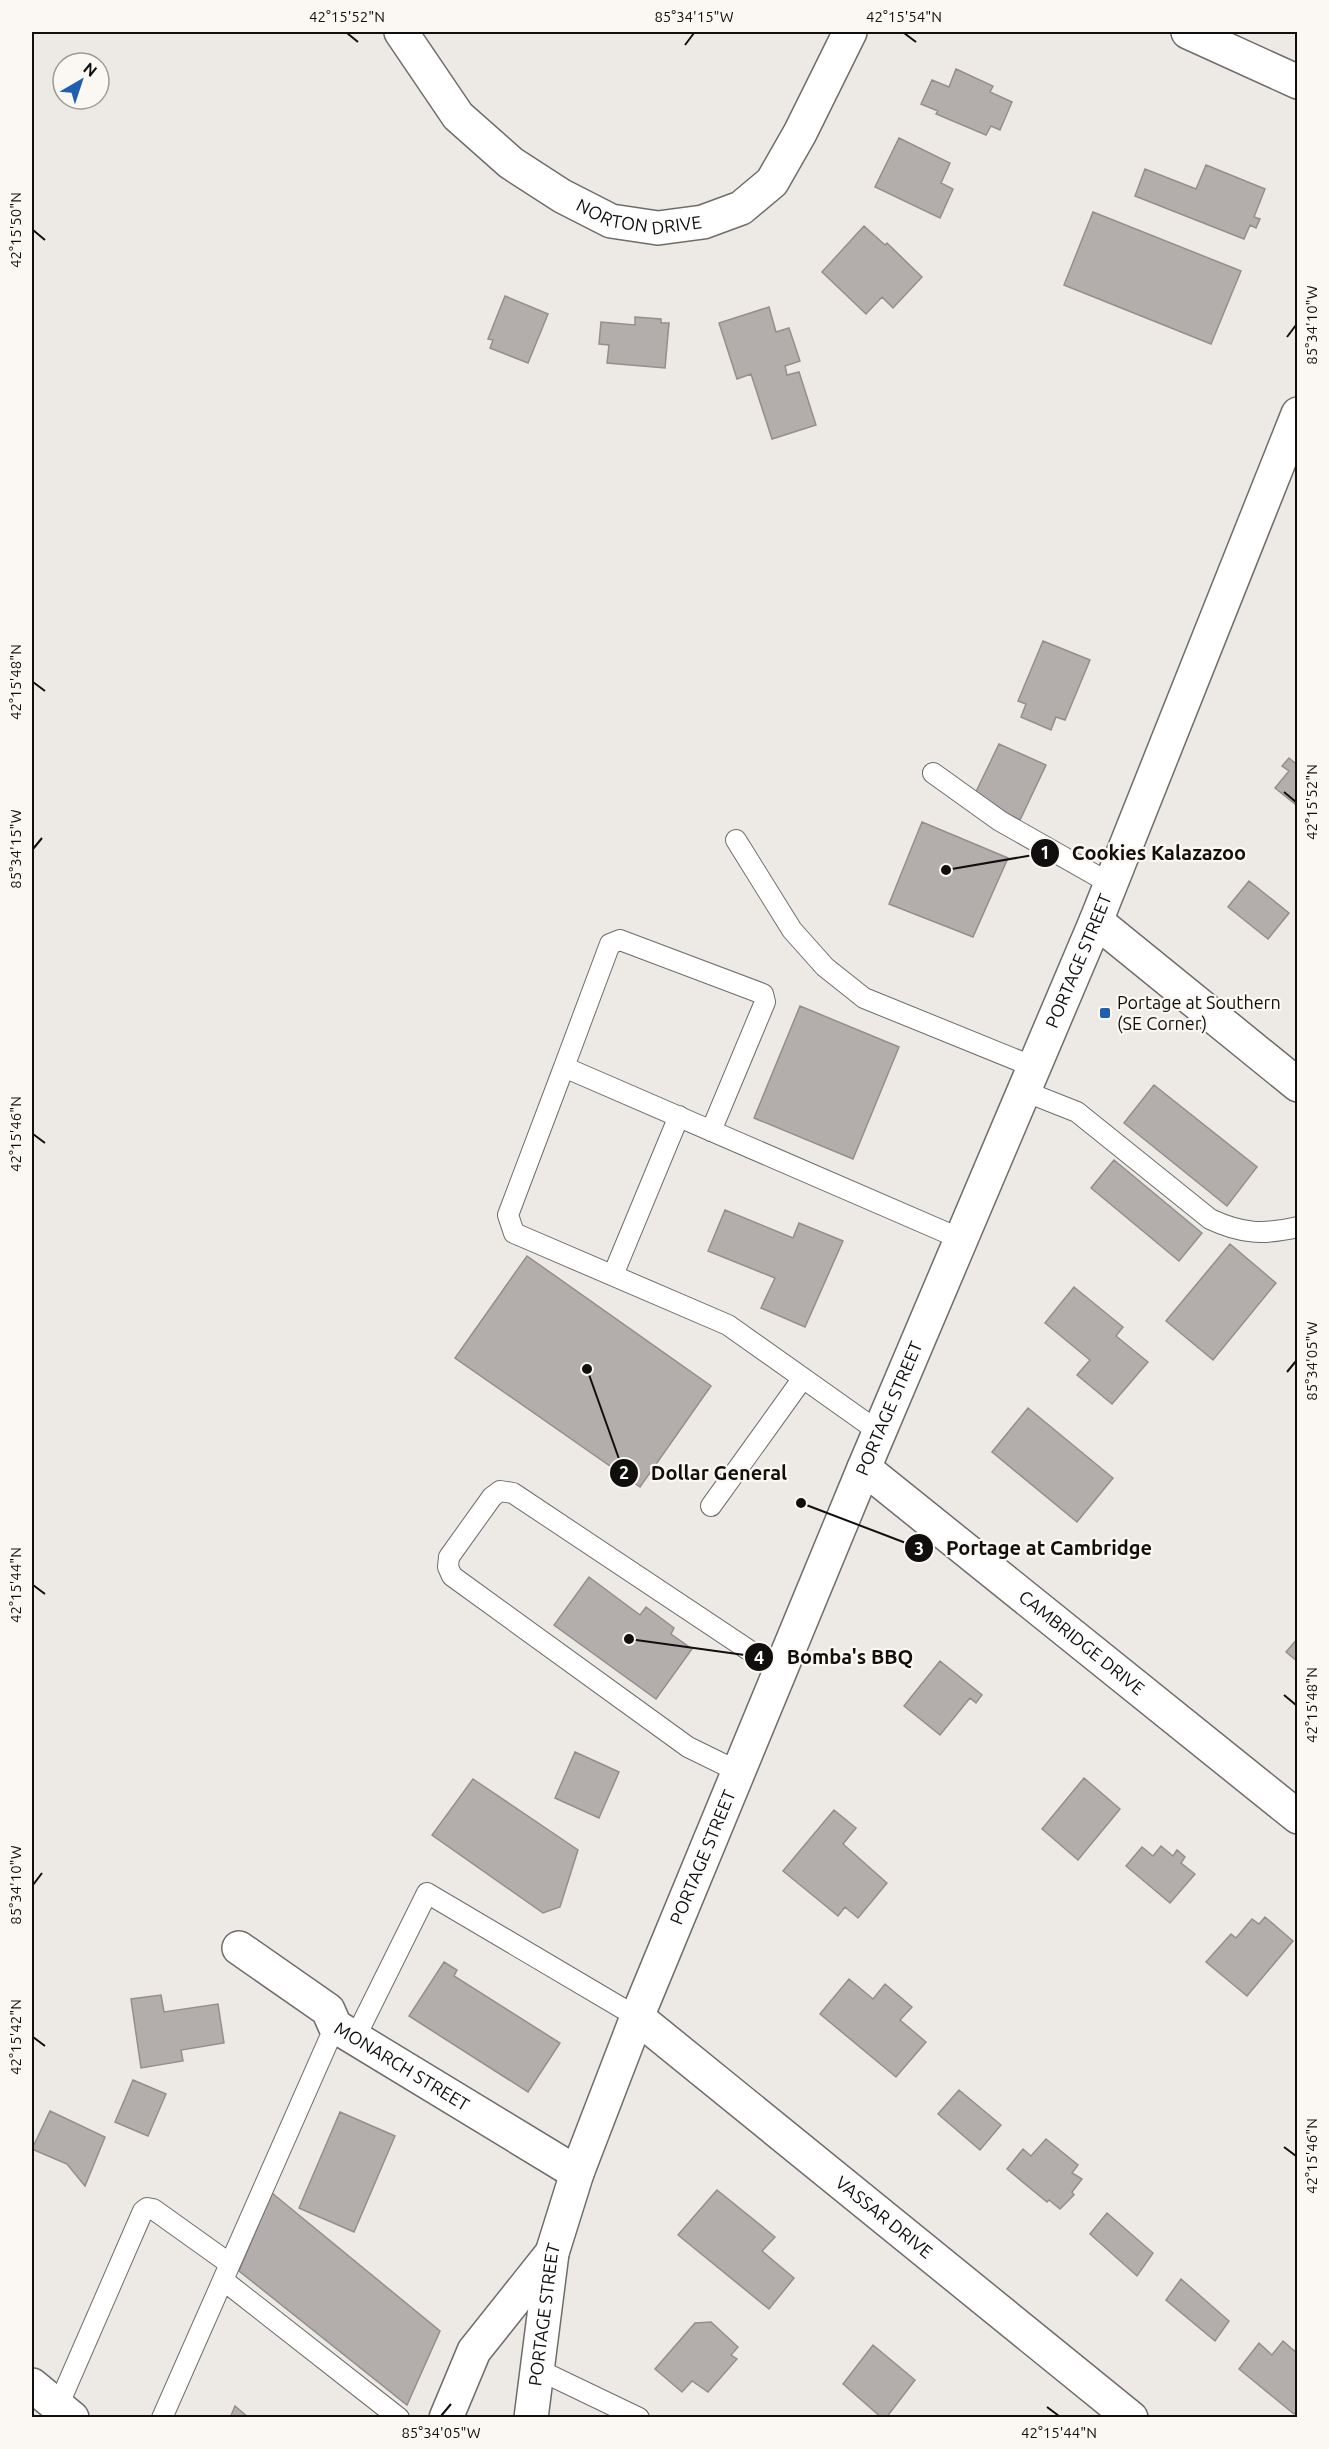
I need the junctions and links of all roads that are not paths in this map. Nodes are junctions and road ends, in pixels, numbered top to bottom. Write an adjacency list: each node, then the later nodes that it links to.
1 (401, 32): 2 (street, NORTON DRIVE)
2 (850, 32)
3 (1188, 32): 4 (street)
4 (1298, 82)
5 (1298, 414): 8 (street, PORTAGE STREET)
6 (933, 772): 8 (lane)
7 (736, 840): 11 (lane)
8 (1111, 884): 9 (street, PORTAGE STREET)
9 (1096, 921): 11 (street, PORTAGE STREET); 12 (street)
10 (564, 1067): 13 (lane); 14 (lane); 17 (lane)
11 (1029, 1079): 15 (lane); 16 (street, PORTAGE STREET)
12 (1298, 1086)
13 (678, 1116): 14 (lane); 17 (lane)
14 (711, 1131): 16 (lane)
15 (1298, 1227)
16 (961, 1239): 19 (street, PORTAGE STREET)
17 (613, 1275): 18 (lane)
18 (802, 1378): 19 (lane); 21 (lane)
19 (879, 1432): 20 (street, PORTAGE STREET)
20 (864, 1468): 22 (street, PORTAGE STREET); 24 (street, CAMBRIDGE DRIVE)
21 (711, 1506)
22 (780, 1671): 23 (street, PORTAGE STREET); 23 (lane)
23 (739, 1772): 26 (street, PORTAGE STREET)
24 (1298, 1817)
25 (239, 1948): 27 (street, MONARCH STREET)
26 (638, 2017): 27 (lane); 28 (street, PORTAGE STREET); 39 (street, VASSAR DRIVE)
27 (345, 2032): 28 (street, MONARCH STREET); 30 (lane)
28 (577, 2173): 29 (street, PORTAGE STREET)
29 (552, 2253): 31 (street, PORTAGE STREET); 36 (street)
30 (227, 2272): 33 (lane); 34 (lane); 35 (lane)
31 (537, 2370): 37 (street, PORTAGE STREET); 38 (lane)
32 (32, 2385): 33 (street)
33 (65, 2412)
34 (162, 2418)
35 (399, 2418)
36 (446, 2418)
37 (531, 2418)
38 (639, 2418)
39 (1131, 2418)

